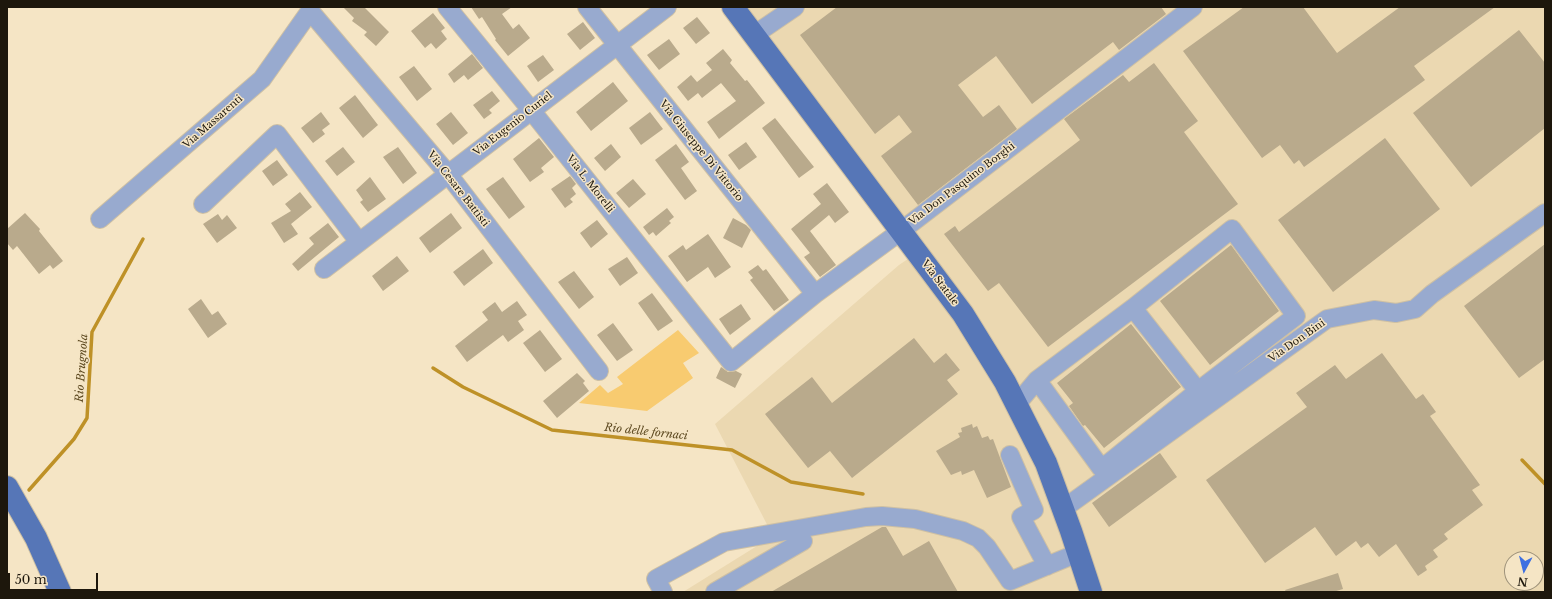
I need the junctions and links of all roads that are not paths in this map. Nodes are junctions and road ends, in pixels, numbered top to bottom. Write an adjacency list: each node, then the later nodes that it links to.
1 (447, 7): 10 (street, Via L. Morelli)
2 (587, 7): 9 (street, Via Giuseppe Di Vittorio)
3 (667, 7): 9 (street, Via Eugenio Curiel)
4 (733, 7): 8 (main road, Via Statale)
5 (795, 7): 8 (street)
6 (1193, 7): 15 (street, Via Don Pasquino Borghi)
7 (310, 11): 11 (street, Via Cesare Battisti); 14 (street, Via Massarenti)
8 (754, 35): 15 (main road, Via Statale)
9 (616, 44): 10 (street, Via Eugenio Curiel); 18 (street, Via Giuseppe Di Vittorio)
10 (531, 110): 11 (street, Via Eugenio Curiel); 20 (street, Via L. Morelli)
11 (448, 174): 16 (street, Via Eugenio Curiel); 21 (street, Via Cesare Battisti)
12 (203, 204): 16 (street)
13 (1545, 213): 26 (street, Via Don Bini)
14 (100, 218)
15 (901, 231): 18 (street, Via Don Pasquino Borghi); 24 (main road, Via Statale)
16 (359, 242): 17 (street, Via Eugenio Curiel)
17 (324, 269)
18 (816, 294): 20 (street, Via Don Pasquino Borghi)
19 (1133, 308): 22 (street); 23 (street); 23 (street)
20 (731, 362)
21 (599, 372)
22 (1037, 380): 24 (street); 26 (street)
23 (1198, 391): 26 (street)
24 (1016, 405): 28 (main road, Via Statale)
25 (1010, 455): 31 (street)
26 (1112, 467): 28 (street, Via Don Bini)
27 (7, 487): 33 (main road)
28 (1063, 508): 30 (main road, Via Statale)
29 (797, 530): 32 (street); 34 (street); 35 (street)
30 (1078, 553): 31 (street); 36 (main road, Via Statale)
31 (1047, 566): 32 (street)
32 (1009, 586)
33 (60, 592)
34 (663, 592)
35 (715, 592)
36 (1090, 592)

